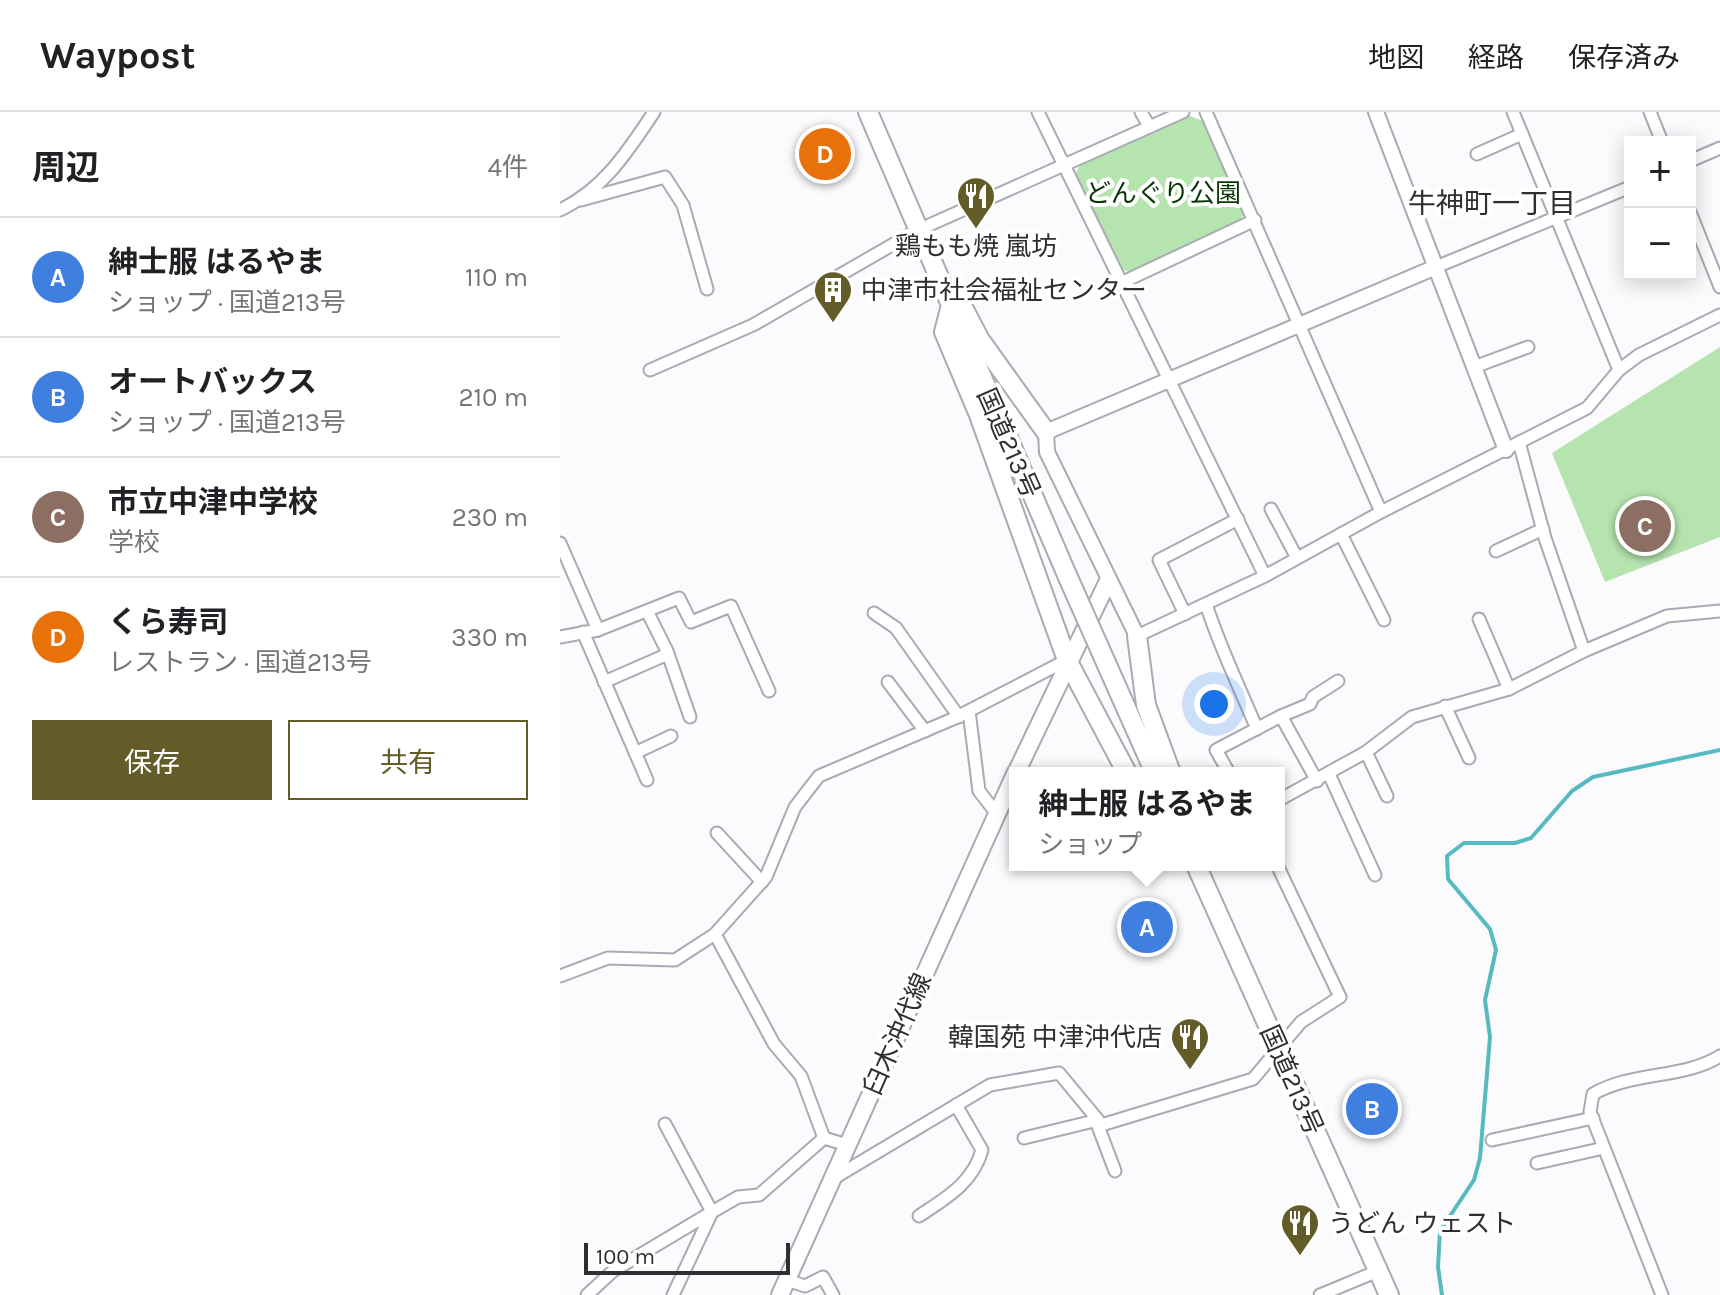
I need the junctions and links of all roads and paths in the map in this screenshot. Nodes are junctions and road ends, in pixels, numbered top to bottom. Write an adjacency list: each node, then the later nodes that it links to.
1 (654, 112): 18 (street)
2 (868, 112): 23 (highway, 国道213号)
3 (1038, 112): 16 (street)
4 (1141, 112): 10 (street)
5 (1183, 112): 10 (street)
6 (1206, 112): 21 (street)
7 (1376, 112): 24 (street)
8 (1513, 112): 11 (street)
9 (1650, 112): 12 (street)
10 (1149, 126): 16 (street)
11 (1522, 134): 14 (street); 20 (street)
12 (1660, 136)
13 (1720, 148): 15 (street)
14 (1477, 154)
15 (1696, 158)
16 (1065, 166): 23 (street); 25 (street)
17 (1624, 190): 20 (street)
18 (581, 200): 19 (street); 27 (street)
19 (560, 210)
20 (1558, 219): 24 (street); 34 (street)
21 (1255, 220): 25 (street); 30 (street)
22 (1696, 227): 26 (street)
23 (918, 230): 28 (highway, 国道213号); 33 (street); 36 (highway)
24 (1436, 267): 30 (street); 32 (street)
25 (1123, 282): 35 (street)
26 (1720, 287)
27 (707, 289)
28 (950, 309): 61 (highway); 79 (highway, 国道213号, bridge)
29 (1720, 315): 34 (street)
30 (1300, 327): 35 (street); 39 (street)
31 (1528, 347): 32 (street)
32 (1474, 367): 37 (street)
33 (650, 370)
34 (1619, 370): 37 (street)
35 (1171, 381): 36 (street); 40 (street)
36 (1046, 432): 47 (street)
37 (1512, 446): 39 (street); 41 (street)
38 (1271, 509): 45 (street)
39 (1381, 512): 42 (street)
40 (1238, 519): 46 (street); 52 (street)
41 (1543, 529): 44 (street); 59 (street)
42 (1341, 534): 45 (street); 54 (street)
43 (560, 543): 55 (street)
44 (1496, 551)
45 (1297, 558): 46 (street)
46 (1265, 576): 48 (street)
47 (1108, 581): 57 (street); 61 (main road, 臼木沖代線)
48 (1206, 604): 52 (street); 71 (street)
49 (647, 611): 55 (street); 60 (street); 66 (street)
50 (1720, 611): 59 (street)
51 (874, 613): 68 (street)
52 (1185, 614): 57 (street)
53 (1479, 619): 65 (street)
54 (1384, 620)
55 (598, 630): 56 (street)
56 (583, 632): 58 (street); 63 (street)
57 (1137, 636): 80 (highway)
58 (560, 637)
59 (1584, 651): 65 (street)
60 (668, 654): 63 (street); 70 (street)
61 (1067, 660): 68 (street); 77 (main road, 臼木沖代線); 78 (highway)
62 (1338, 681): 69 (street)
63 (604, 682): 75 (street)
64 (888, 682): 72 (street)
65 (1509, 689): 67 (street)
66 (769, 691)
67 (1445, 706): 74 (street); 76 (street)
68 (964, 714): 72 (street); 88 (street)
69 (1281, 716): 71 (street); 84 (street)
70 (690, 717)
71 (1257, 729): 81 (street)
72 (925, 731): 93 (street)
73 (671, 736): 75 (street)
74 (1366, 752): 82 (street); 86 (street)
75 (635, 753): 83 (street)
76 (1469, 758)
77 (1018, 767)
78 (1124, 767)
79 (1152, 767)
80 (1169, 767)
81 (1226, 767)
82 (1329, 774): 84 (street); 92 (street)
83 (647, 780)
84 (1317, 781): 87 (street)
85 (1009, 787): 88 (main road, 臼木沖代線)
86 (1387, 796)
87 (1285, 797)
88 (997, 814): 105 (main road, 臼木沖代線)
89 (717, 833): 93 (street)
90 (1199, 871): 96 (highway, 国道213号)
91 (1280, 871): 96 (street)
92 (1375, 875)
93 (762, 882): 94 (street)
94 (715, 934): 95 (street); 102 (street)
95 (560, 976)
96 (1279, 1050): 100 (street); 112 (highway, 国道213号)
97 (1720, 1056): 99 (street)
98 (956, 1105): 100 (street); 109 (street); 111 (street)
99 (1593, 1118): 104 (street); 106 (street)
100 (1098, 1123): 103 (street); 108 (street)
101 (665, 1124): 110 (street)
102 (824, 1138): 105 (street); 110 (street)
103 (1024, 1138)
104 (1492, 1140)
105 (847, 1145): 109 (main road, 臼木沖代線)
106 (1604, 1148): 107 (street); 119 (street)
107 (1537, 1163)
108 (1115, 1171)
109 (831, 1179): 113 (main road, 臼木沖代線)
110 (712, 1212): 114 (street); 115 (street)
111 (919, 1216)
112 (1378, 1271): 117 (street); 118 (highway, 国道213号)
113 (784, 1288): 116 (street)
114 (587, 1295)
115 (673, 1295)
116 (833, 1295)
117 (1320, 1295)
118 (1389, 1295)
119 (1662, 1295)

